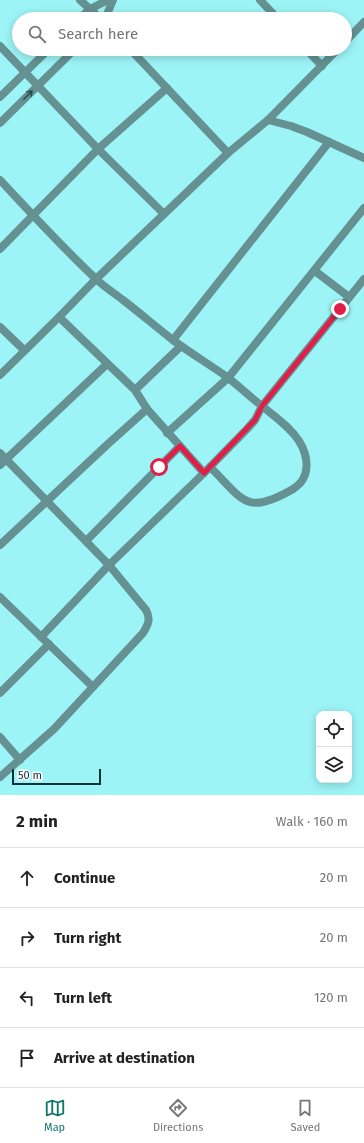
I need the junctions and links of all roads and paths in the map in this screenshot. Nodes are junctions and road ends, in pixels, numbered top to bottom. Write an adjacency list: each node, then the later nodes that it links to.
1 (80, 0): 5 (street)
2 (108, 0): 5 (street)
3 (113, 0): 8 (street)
4 (260, 0): 9 (street)
5 (90, 9): 6 (street); 7 (street)
6 (87, 12)
7 (93, 12)
8 (108, 12)
9 (271, 12)
10 (364, 22): 11 (street)
11 (352, 35)
12 (0, 46): 19 (street)
13 (42, 56): 19 (street)
14 (68, 56): 20 (street)
15 (137, 56): 21 (street)
16 (313, 56): 18 (street)
17 (331, 56): 18 (street)
18 (322, 66): 23 (street)
19 (25, 72): 20 (street); 22 (street)
20 (38, 85): 24 (street, one-way to 20); 26 (street)
21 (167, 88): 26 (street); 27 (street)
22 (0, 97)
23 (268, 120): 25 (street); 27 (street)
24 (0, 123)
25 (329, 142): 28 (street); 40 (street)
26 (98, 149): 31 (street); 32 (street)
27 (228, 153): 31 (street)
28 (364, 158)
29 (0, 180): 32 (street)
30 (364, 208): 34 (street)
31 (164, 214): 35 (street)
32 (33, 216): 33 (street); 35 (street)
33 (0, 249)
34 (315, 271): 37 (street); 45 (street)
35 (96, 278): 38 (street); 40 (street)
36 (364, 279): 37 (street)
37 (349, 297): 47 (street)
38 (59, 317): 42 (street); 43 (street)
39 (0, 327): 42 (street)
40 (172, 340): 41 (street)
41 (181, 346): 45 (street); 46 (street)
42 (24, 350): 44 (street)
43 (107, 364): 46 (street); 51 (street)
44 (0, 375)
45 (228, 378): 47 (street); 49 (street)
46 (135, 390): 48 (street)
47 (262, 406): 52 (street); 52 (street)
48 (147, 409): 49 (street); 53 (street)
49 (167, 433): 50 (street)
50 (180, 446): 52 (street); 54 (street)
51 (2, 459): 53 (street)
52 (207, 470): 56 (street)
53 (48, 501): 54 (street); 55 (street)
54 (86, 541): 56 (street)
55 (0, 545)
56 (109, 565): 58 (street); 60 (street)
57 (0, 597): 58 (street)
58 (41, 637): 59 (street)
59 (49, 644): 60 (street); 61 (street)
60 (93, 688): 63 (street)
61 (0, 693)
62 (0, 737): 63 (street)
63 (20, 760): 64 (street)
64 (0, 777)

